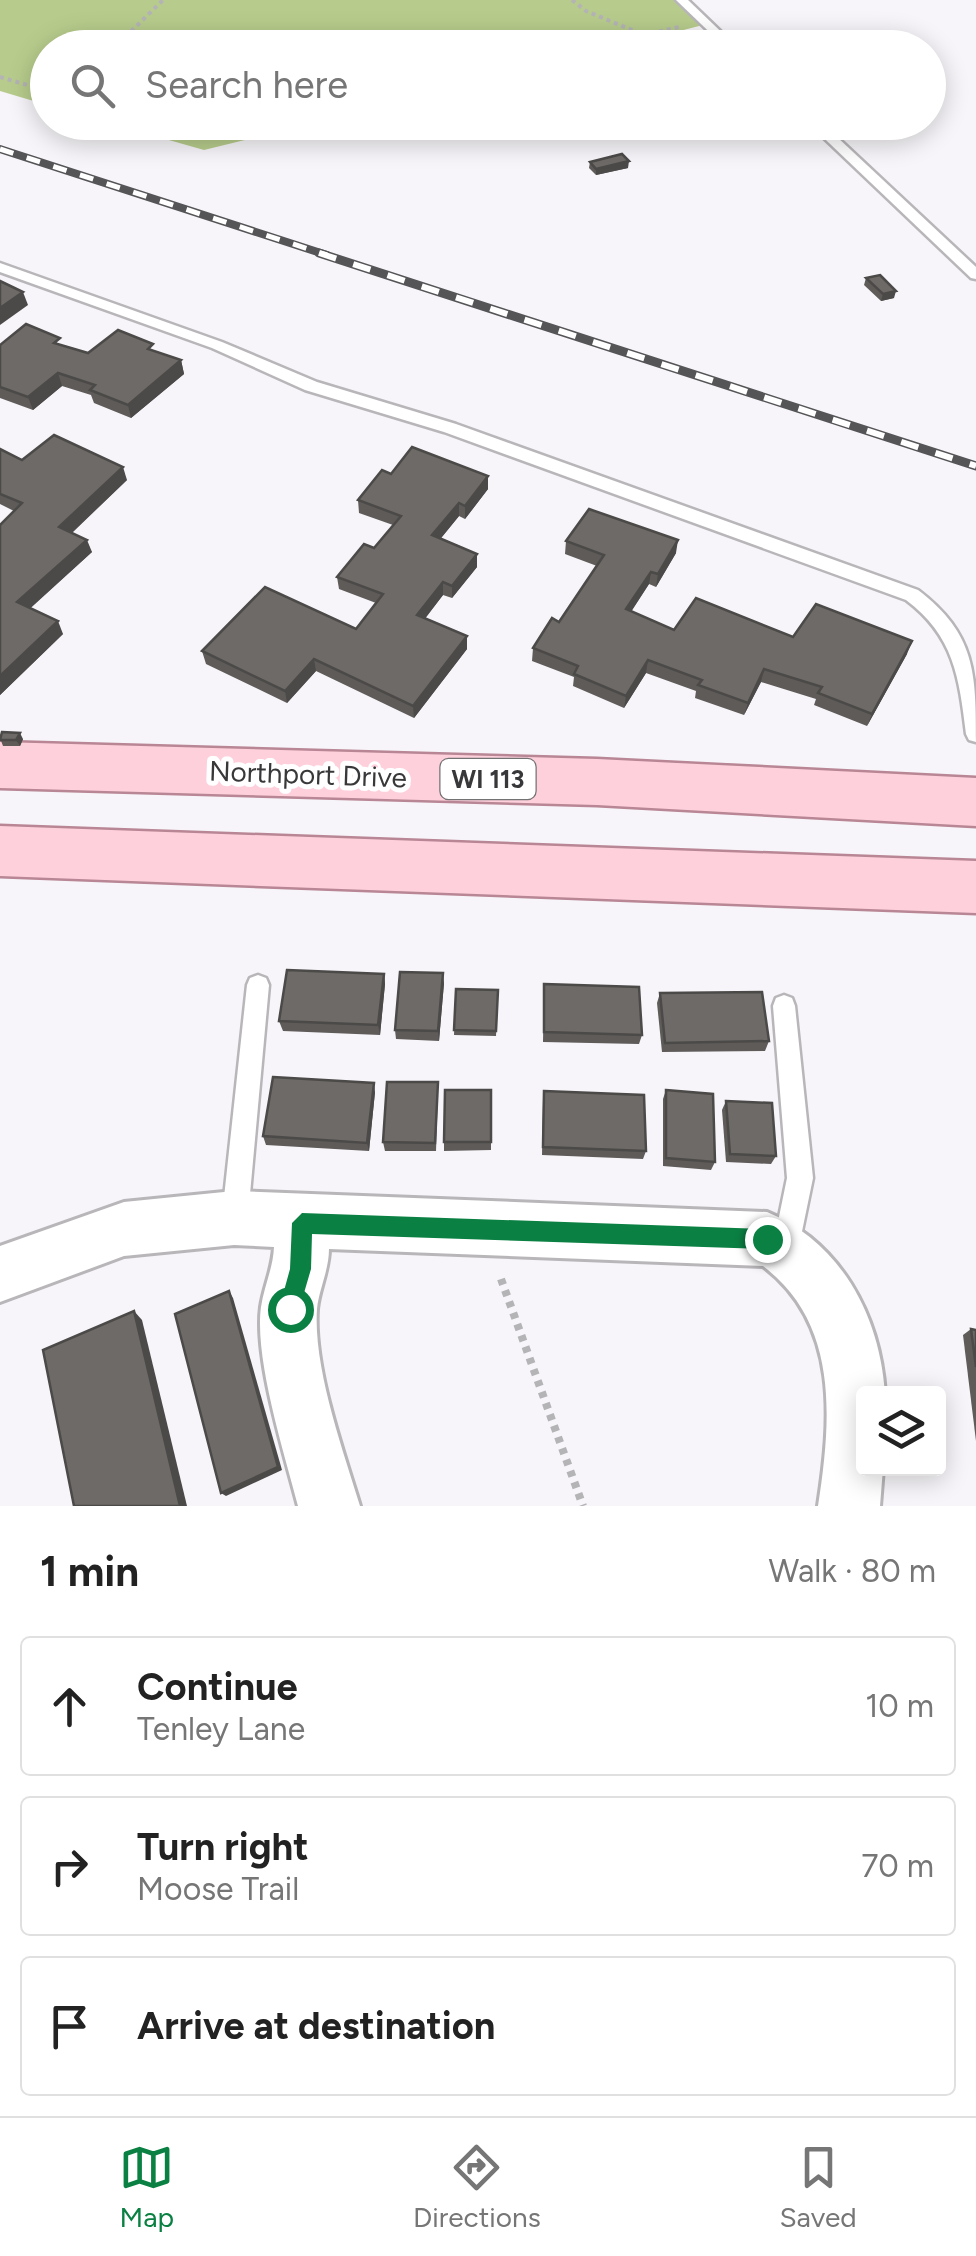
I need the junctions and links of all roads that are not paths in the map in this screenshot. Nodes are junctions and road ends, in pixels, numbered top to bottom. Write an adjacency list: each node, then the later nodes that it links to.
1 (682, 0): 2 (lane)
2 (714, 30)
3 (832, 140): 5 (lane)
4 (0, 267): 6 (lane)
5 (976, 274)
6 (976, 734)
7 (0, 765): 8 (main road, Northport Drive / WI 113)
8 (976, 802)
9 (0, 852): 10 (main road)
10 (976, 888)
11 (258, 985): 13 (lane)
12 (784, 1006): 15 (lane)
13 (234, 1218): 14 (street); 16 (street)
14 (302, 1223): 15 (street); 17 (street)
15 (795, 1255): 18 (street)
16 (0, 1274)
17 (329, 1506)
18 (849, 1506)

